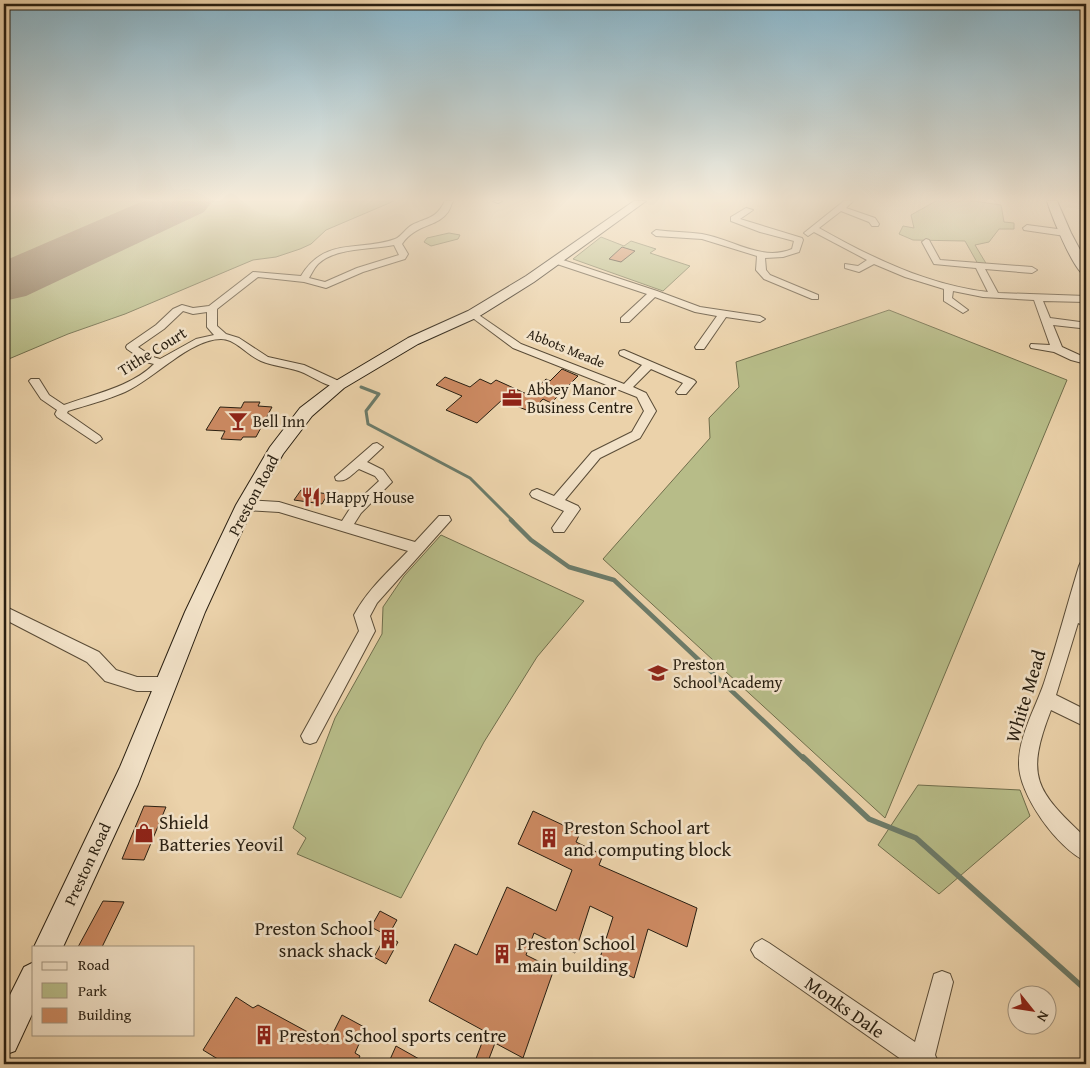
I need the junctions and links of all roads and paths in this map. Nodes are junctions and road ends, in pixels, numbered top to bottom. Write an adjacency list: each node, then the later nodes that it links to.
1 (341, 251): 16 (street)
2 (402, 251): 16 (street)
3 (571, 251): 11 (street, Preston Road)
4 (748, 251): 9 (street)
5 (794, 251): 9 (street)
6 (852, 251): 10 (street)
7 (931, 251): 14 (street)
8 (1076, 251): 13 (street)
9 (761, 255): 20 (street)
10 (874, 260): 12 (street); 17 (street)
11 (557, 261): 18 (street); 25 (street, Preston Road)
12 (848, 266)
13 (1085, 266)
14 (980, 267): 15 (street); 19 (street)
15 (1032, 270)
16 (304, 279): 23 (street)
17 (949, 286): 19 (street); 24 (street)
18 (654, 293): 26 (street); 28 (street)
19 (994, 294): 21 (street)
20 (815, 296)
21 (1037, 297): 22 (street); 29 (street)
22 (1086, 299)
23 (212, 308): 31 (street); 39 (street)
24 (963, 310)
25 (473, 314): 42 (street, Preston Road); 43 (street, Abbots Meade)
26 (722, 315): 27 (street); 35 (street)
27 (760, 319)
28 (625, 320)
29 (1046, 321): 30 (street); 36 (street)
30 (1080, 325)
31 (212, 327): 32 (street); 33 (street, Tithe Court)
32 (222, 336): 33 (street, Tithe Court); 42 (street)
33 (200, 341): 39 (street, Tithe Court)
34 (1035, 346): 36 (street)
35 (700, 347)
36 (1056, 349): 38 (street)
37 (624, 353): 40 (street, Abbots Meade)
38 (1086, 361)
39 (162, 362): 45 (street, Tithe Court)
40 (649, 364): 43 (street); 44 (street, Abbots Meade)
41 (35, 381): 45 (street)
42 (339, 385): 52 (street, Preston Road)
43 (625, 389): 51 (street, Abbots Meade)
44 (682, 392)
45 (63, 409): 46 (street)
46 (96, 439)
47 (377, 447): 48 (street)
48 (358, 463): 49 (street); 54 (street)
49 (341, 476)
50 (537, 494): 51 (street)
51 (556, 502): 55 (street)
52 (245, 505): 54 (street); 60 (street, Preston Road)
53 (444, 520): 56 (street)
54 (346, 525): 56 (street)
55 (560, 528)
56 (417, 548): 63 (street)
57 (1086, 566): 59 (street, White Mead)
58 (4, 612): 60 (street)
59 (1079, 617): 61 (street, White Mead)
60 (165, 684): 65 (street, Preston Road)
61 (1047, 700): 62 (street); 64 (street, White Mead)
62 (1086, 719)
63 (310, 736)
64 (1086, 851)
65 (48, 946)
66 (762, 950): 70 (street, Monks Dale)
67 (32, 981): 69 (street)
68 (942, 982): 70 (street)
69 (4, 1040)
70 (925, 1062)

